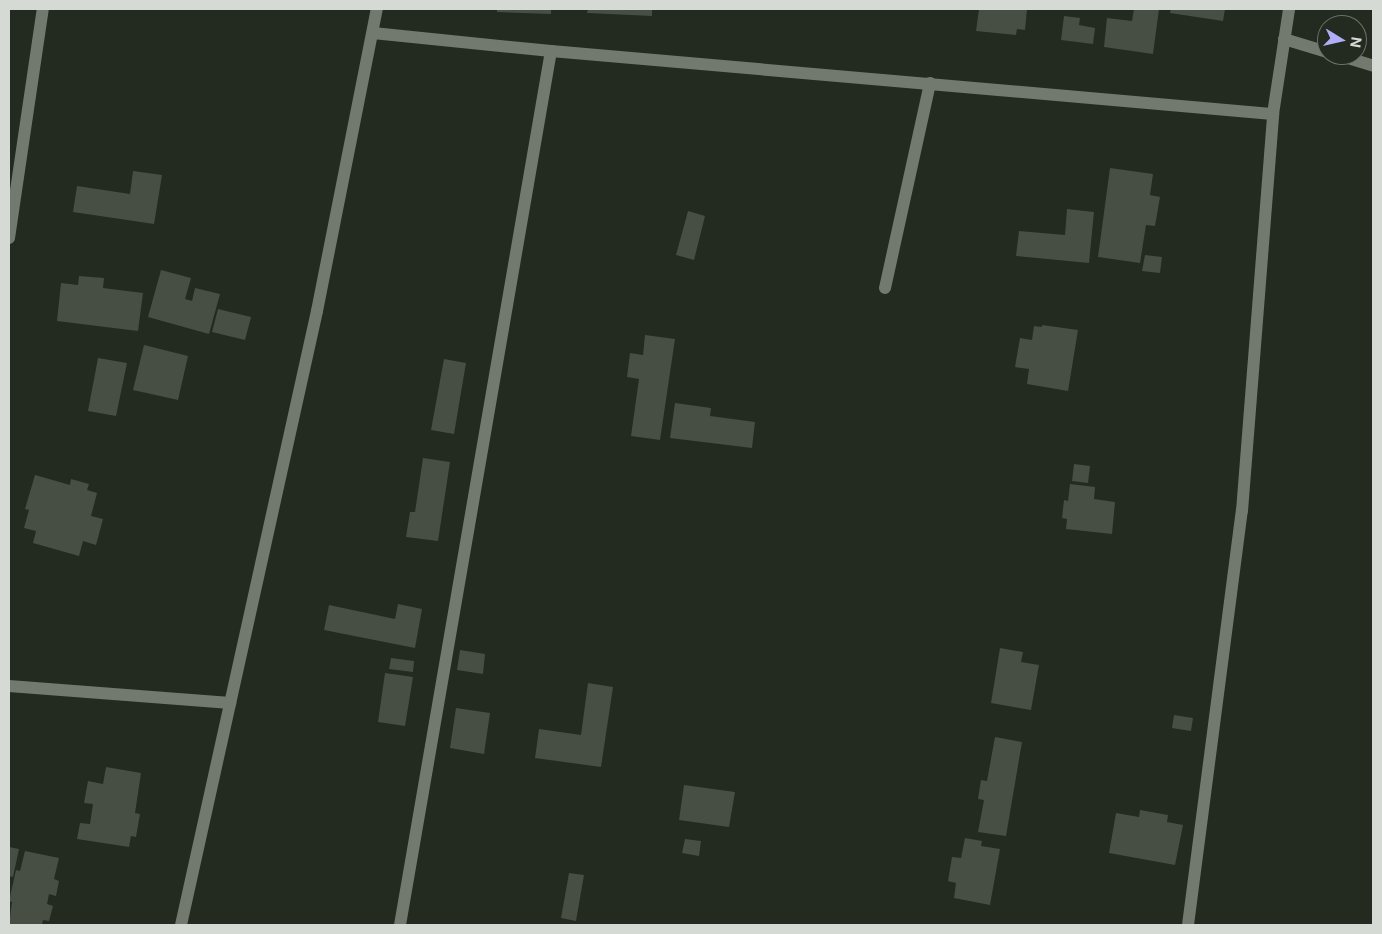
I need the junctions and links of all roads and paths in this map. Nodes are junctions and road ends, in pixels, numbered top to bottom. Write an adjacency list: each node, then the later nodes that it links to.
1 (43, 9): 10 (street)
2 (377, 9): 4 (street)
3 (1289, 9): 5 (street)
4 (373, 33): 7 (street); 13 (street)
5 (1284, 39): 6 (street); 9 (street)
6 (1317, 49)
7 (551, 51): 8 (street); 15 (street)
8 (930, 83): 9 (street); 11 (street)
9 (1273, 114): 16 (street)
10 (9, 238)
11 (885, 288)
12 (9, 686): 13 (street)
13 (230, 703): 14 (street)
14 (181, 925)
15 (400, 925)
16 (1188, 925)

